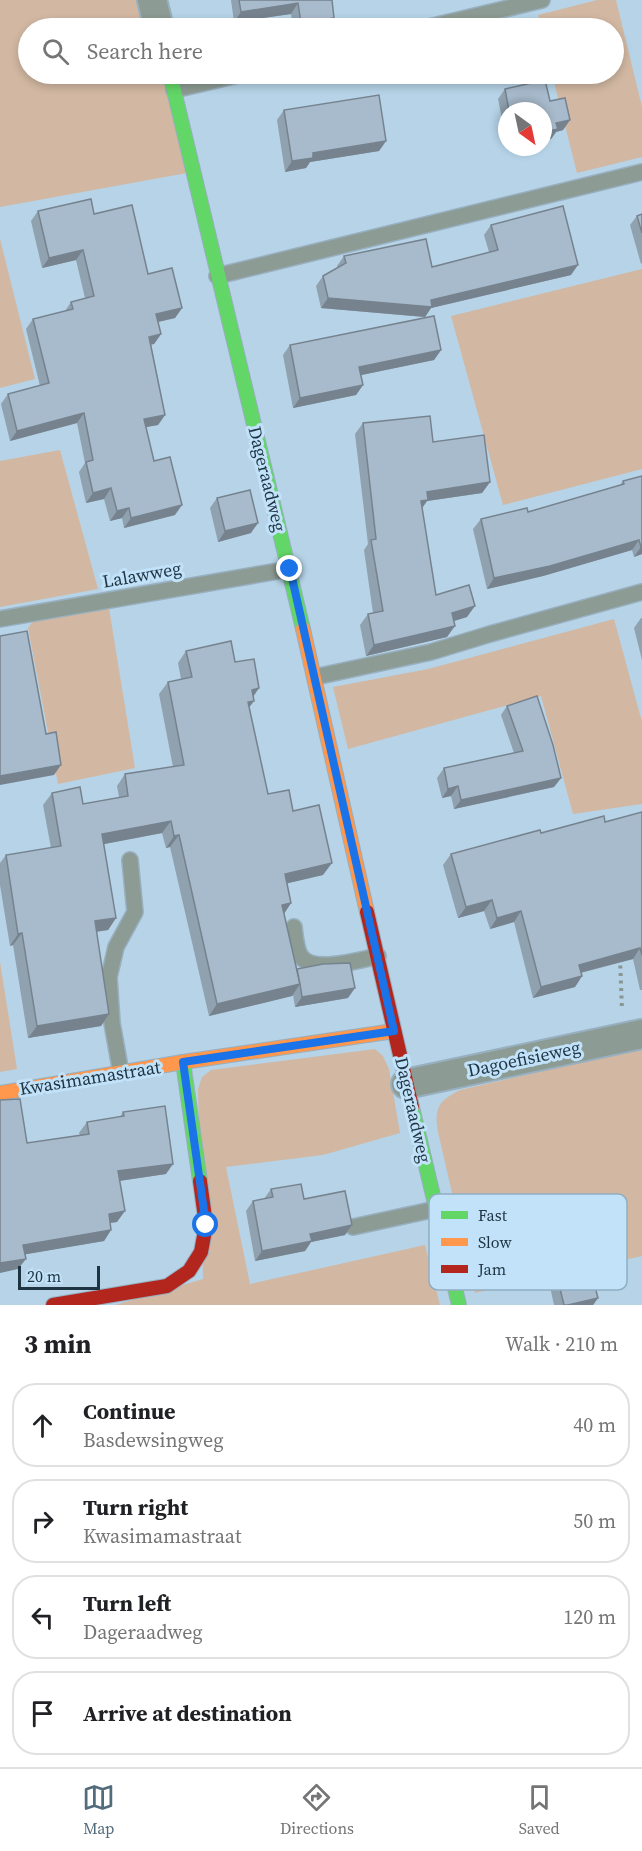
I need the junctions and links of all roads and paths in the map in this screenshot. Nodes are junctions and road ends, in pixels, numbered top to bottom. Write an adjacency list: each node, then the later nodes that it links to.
1 (152, 0): 3 (street)
2 (542, 0): 4 (lane)
3 (156, 18)
4 (467, 18)
5 (172, 84): 7 (street, Dageraadweg)
6 (200, 84): 7 (lane)
7 (174, 90): 9 (street, Dageraadweg)
8 (642, 172): 9 (lane)
9 (217, 276): 10 (street, Dageraadweg)
10 (290, 569): 12 (lane, Lalawweg); 13 (street, Dageraadweg)
11 (642, 592): 13 (lane)
12 (0, 619)
13 (315, 677): 17 (street, Dageraadweg)
14 (130, 860): 21 (lane)
15 (294, 927): 17 (lane)
16 (620, 954): 19 (path)
17 (378, 956): 18 (street, Dageraadweg)
18 (394, 1031): 20 (street, Kwasimamastraat); 22 (street, Dageraadweg)
19 (633, 1036): 22 (street, Dagoefisieweg)
20 (183, 1062): 21 (street, Kwasimamastraat); 28 (street)
21 (121, 1073): 23 (street, Kwasimamastraat)
22 (406, 1084): 24 (street, Dageraadweg)
23 (0, 1093)
24 (432, 1194)
25 (429, 1211): 26 (lane)
26 (353, 1227)
27 (455, 1290): 29 (street, Dageraadweg)
28 (53, 1305)
29 (459, 1305)

